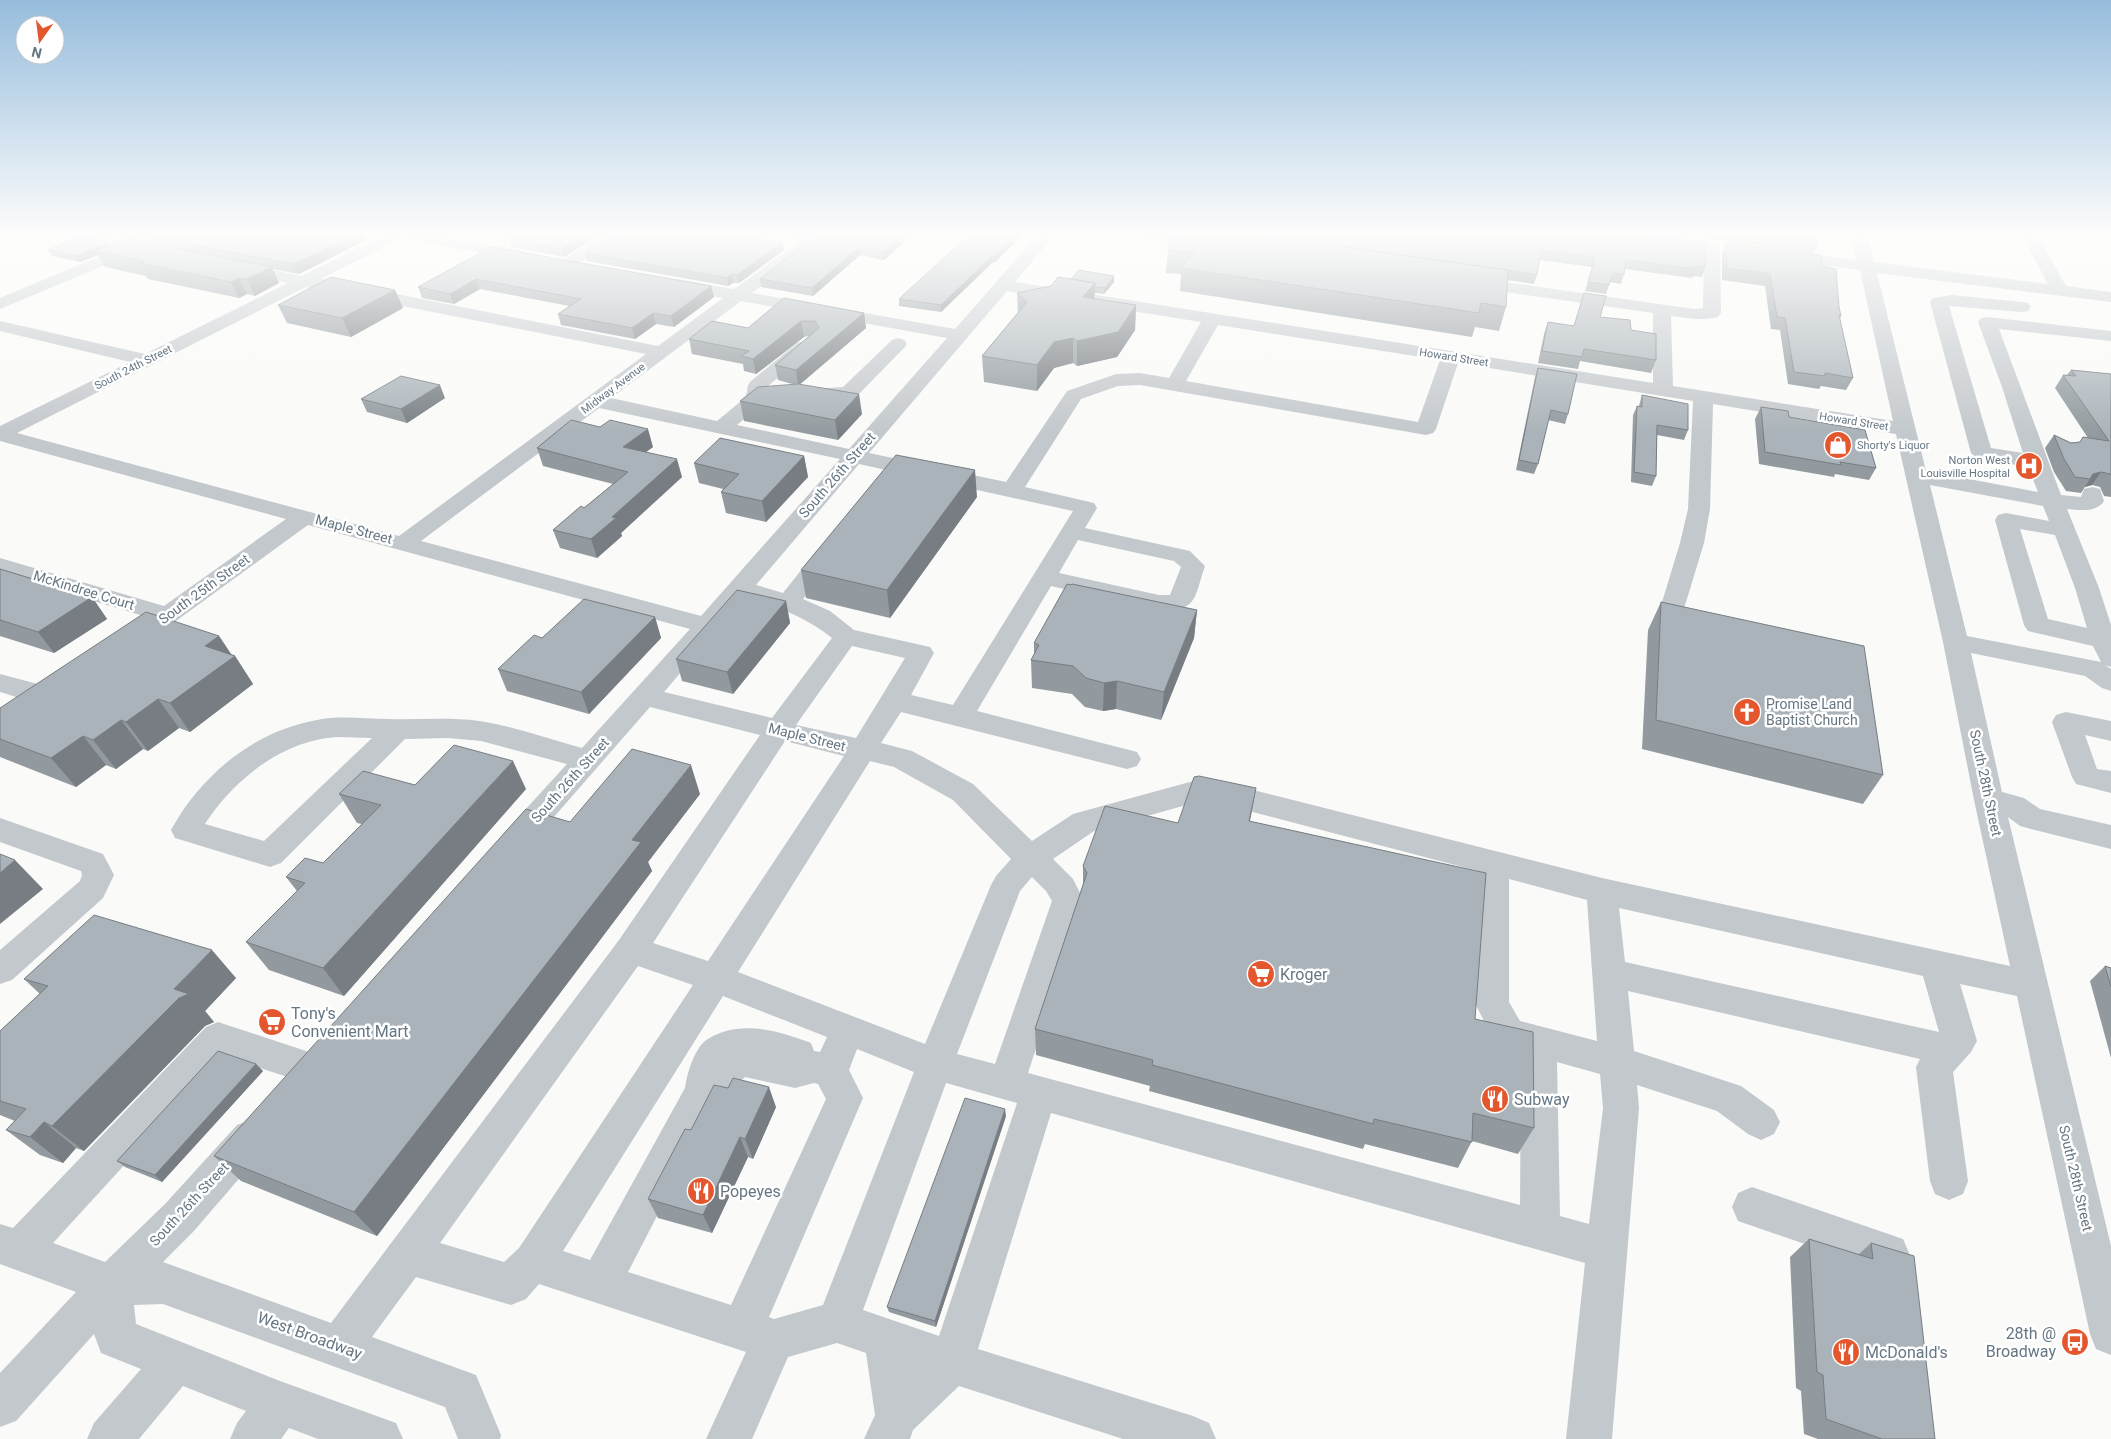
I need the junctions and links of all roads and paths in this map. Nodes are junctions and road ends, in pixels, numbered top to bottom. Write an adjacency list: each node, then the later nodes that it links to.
1 (267, 300): 24 (street, South 24th Street)
2 (394, 300): 22 (street)
3 (731, 300): 22 (street, Midway Avenue)
4 (766, 300): 18 (street)
5 (989, 300): 18 (street, South 26th Street)
6 (1096, 300): 15 (street, Howard Street)
7 (1595, 300): 14 (street)
8 (1712, 300): 14 (street)
9 (1875, 300): 36 (street, South 28th Street)
10 (1951, 300): 38 (street)
11 (1954, 300): 12 (street)
12 (1978, 302): 13 (street); 16 (street)
13 (2035, 308)
14 (1662, 310): 26 (street)
15 (1212, 319): 23 (street, Howard Street); 25 (street)
16 (1987, 322): 19 (street); 33 (street)
17 (0, 326): 24 (street)
18 (958, 335): 30 (street, South 26th Street)
19 (2111, 336)
20 (811, 342): 29 (street)
21 (898, 344): 27 (street)
22 (661, 352): 31 (street, Midway Avenue)
23 (1451, 357): 25 (street); 26 (street, Howard Street)
24 (147, 360): 34 (street, South 24th Street)
25 (1175, 384): 39 (street)
26 (1663, 391): 28 (street, Howard Street)
27 (849, 393): 29 (street); 30 (street)
28 (1703, 397): 36 (street, Howard Street); 53 (street)
29 (756, 399): 32 (street)
30 (884, 399): 37 (street, South 26th Street)
31 (596, 400): 32 (street); 46 (street, Midway Avenue)
32 (722, 428): 37 (street)
33 (2026, 429): 35 (street); 38 (street)
34 (0, 434): 42 (street, Maple Street)
35 (2048, 439)
36 (1911, 454): 40 (street); 57 (street, South 28th Street)
37 (853, 456): 39 (street); 49 (street, South 26th Street)
38 (2037, 462): 40 (street)
39 (1012, 490): 44 (street)
40 (2049, 494): 41 (street); 43 (street)
41 (2092, 494)
42 (306, 516): 46 (street, Maple Street); 54 (street, South 25th Street)
43 (2063, 530): 50 (street); 58 (street)
44 (1071, 532): 48 (street); 48 (street)
45 (837, 541): 52 (street)
46 (404, 543): 55 (street, Maple Street)
47 (0, 565): 54 (street, McKindree Court)
48 (1044, 577): 66 (street)
49 (740, 588): 52 (street); 55 (street, South 26th Street)
50 (2087, 588): 51 (street); 58 (street)
51 (2111, 592)
52 (788, 602): 56 (street)
53 (1671, 612)
54 (167, 615): 59 (street, South 25th Street)
55 (707, 626): 63 (street, South 26th Street)
56 (846, 636): 64 (street); 68 (street)
57 (1957, 649): 58 (street); 74 (street, South 28th Street)
58 (2108, 651)
59 (114, 654)
60 (83, 676): 62 (street)
61 (0, 683): 62 (street)
62 (44, 695): 65 (street)
63 (645, 696): 68 (street, Maple Street); 72 (street, South 26th Street)
64 (894, 701): 66 (street); 70 (street)
65 (7, 712)
66 (960, 716): 71 (street)
67 (398, 729): 67 (street); 72 (street)
68 (778, 730): 70 (street, Maple Street); 82 (street)
69 (2111, 731): 73 (street)
70 (863, 750): 78 (street, Maple Street); 86 (street)
71 (1127, 759)
72 (588, 760): 79 (street, South 26th Street)
73 (2111, 782)
74 (2002, 803): 75 (street); 77 (street); 87 (street, South 28th Street)
75 (2111, 818)
76 (0, 830): 84 (street)
77 (2111, 837)
78 (1030, 858): 80 (street); 92 (street); 95 (street, Maple Street)
79 (496, 863)
80 (1494, 863): 81 (street); 89 (street)
81 (1602, 891): 83 (street); 85 (street)
82 (631, 950): 86 (street); 104 (street)
83 (1937, 964): 87 (street); 90 (street)
84 (0, 970)
85 (1610, 973): 90 (street); 91 (street)
86 (716, 978): 88 (street); 105 (street)
87 (2032, 985): 110 (street, South 28th Street)
88 (848, 1030): 92 (street); 94 (street)
89 (1538, 1041): 91 (street); 100 (street)
90 (1950, 1050): 98 (street)
91 (1617, 1062): 97 (street); 102 (street)
92 (935, 1064): 95 (street); 108 (street)
93 (312, 1069): 101 (street)
94 (822, 1069): 106 (street); 109 (street)
95 (1023, 1088): 100 (street); 114 (street, Maple Street)
96 (265, 1121): 107 (street, South 26th Street)
97 (1761, 1122)
98 (1949, 1182)
99 (1752, 1207): 103 (street)
100 (1540, 1230): 102 (street)
101 (9, 1248): 107 (street, West Broadway)
102 (1607, 1249): 124 (street)
103 (1889, 1253)
104 (408, 1254): 105 (street); 112 (street)
105 (533, 1262): 106 (street)
106 (600, 1283): 109 (street)
107 (111, 1285): 112 (street, West Broadway); 113 (street); 116 (street, South 26th Street)
108 (837, 1322): 109 (street); 111 (street)
109 (758, 1334): 122 (street)
110 (2111, 1334)
111 (885, 1339): 114 (street); 117 (street)
112 (340, 1346): 118 (street, West Broadway)
113 (176, 1362): 115 (street); 119 (street)
114 (952, 1362): 117 (street); 123 (street)
115 (280, 1403): 120 (street); 121 (street)
116 (0, 1405)
117 (892, 1427)
118 (479, 1438)
119 (110, 1439)
120 (253, 1439)
121 (380, 1439)
122 (729, 1439)
123 (1193, 1439)
124 (1590, 1439)

